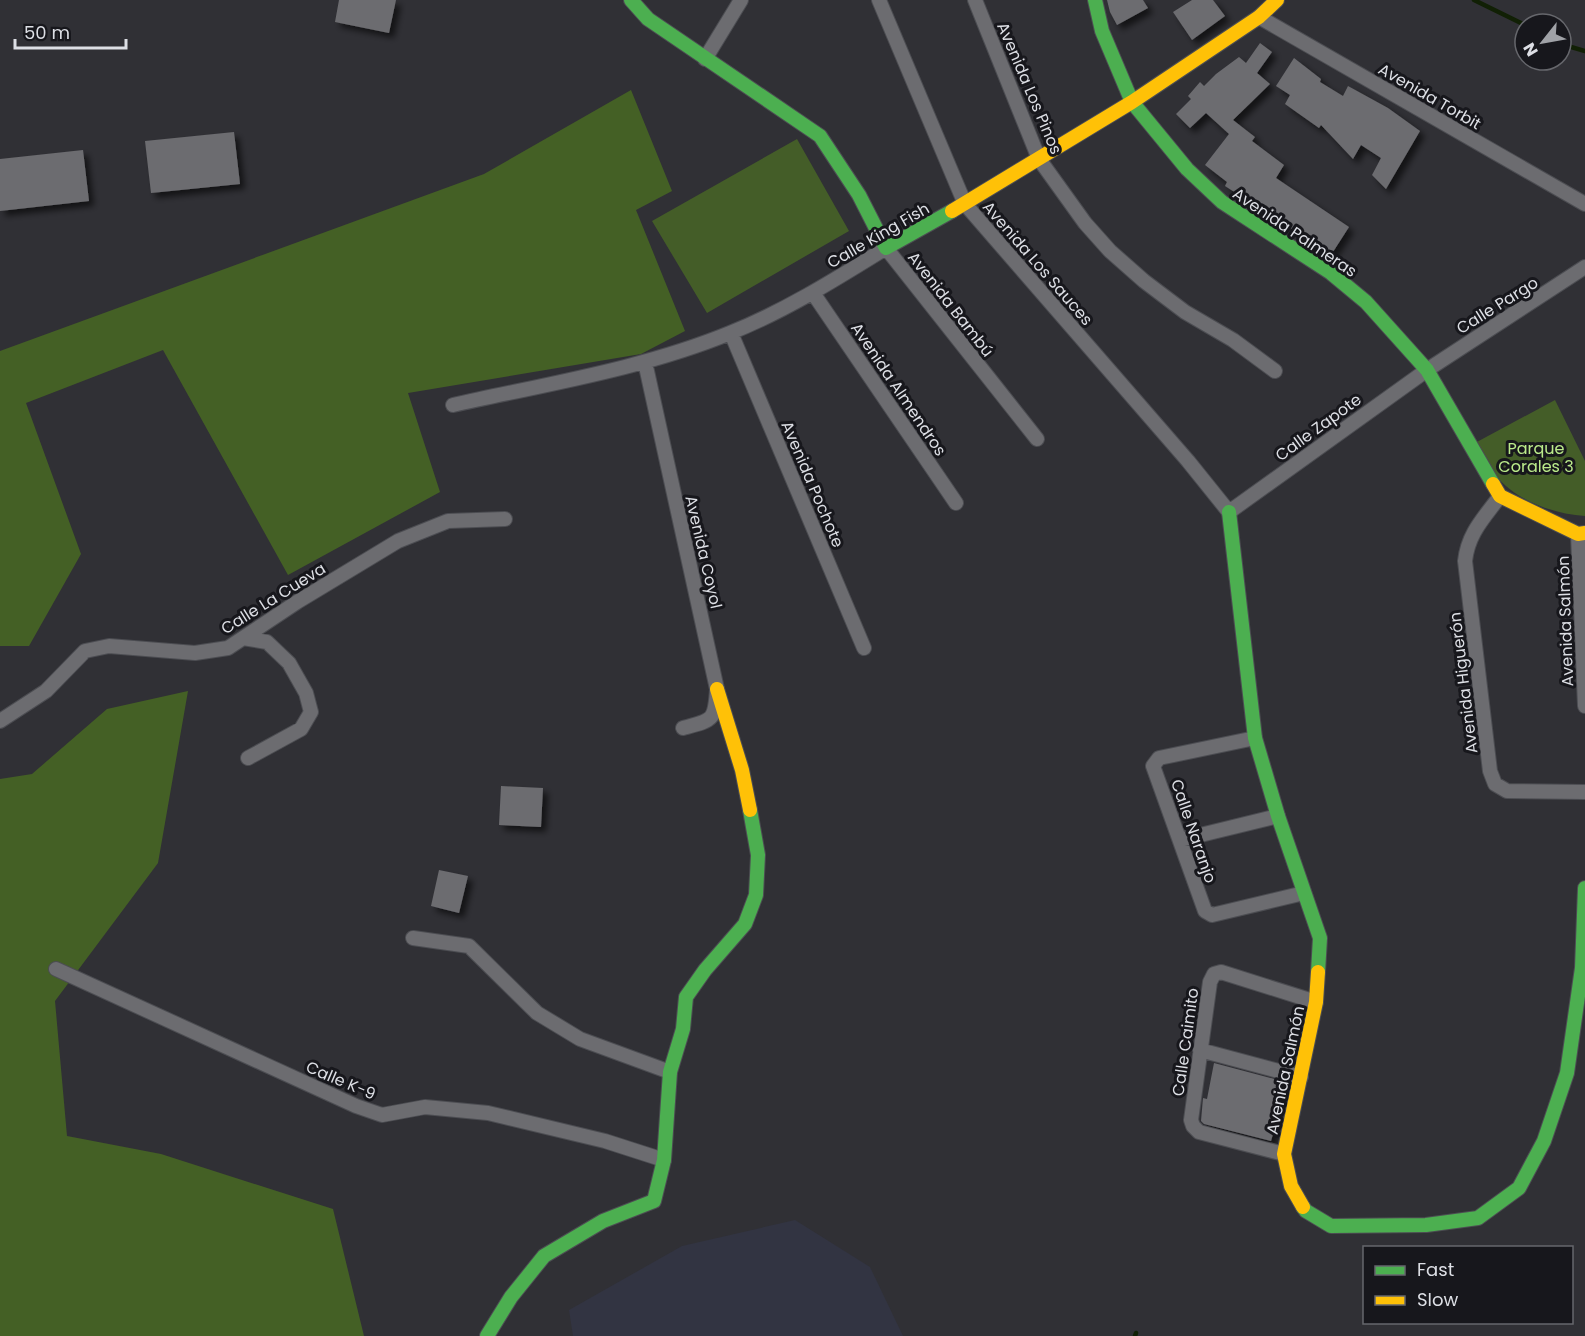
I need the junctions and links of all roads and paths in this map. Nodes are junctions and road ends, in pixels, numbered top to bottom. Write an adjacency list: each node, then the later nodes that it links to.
1 (631, 0): 8 (street, Avenida Bambú)
2 (741, 0): 8 (street)
3 (879, 0): 11 (street, Avenida Los Sauces)
4 (975, 0): 10 (street, Avenida Los Pinos)
5 (1095, 0): 9 (street, Avenida Palmeras)
6 (1277, 0): 7 (street, Calle King Fish)
7 (1259, 17): 9 (street, Calle King Fish); 12 (street, Avenida Torbit)
8 (705, 59): 13 (street, Avenida Bambú)
9 (1132, 102): 10 (street, Calle King Fish); 18 (street, Avenida Palmeras)
10 (1040, 159): 11 (street, Calle King Fish); 19 (street, Avenida Los Pinos)
11 (965, 204): 13 (street, Calle King Fish); 24 (street, Avenida Los Sauces)
12 (1585, 204)
13 (886, 248): 15 (street, Calle King Fish); 21 (street, Avenida Bambú)
14 (1585, 267): 18 (street, Calle Pargo)
15 (813, 293): 16 (street, Calle King Fish); 23 (street, Avenida Almendros)
16 (731, 333): 17 (street, Calle King Fish); 28 (street, Avenida Pochote)
17 (645, 362): 20 (street, Calle King Fish); 29 (street, Avenida Coyol)
18 (1427, 370): 22 (street, Avenida Palmeras); 24 (street, Calle Zapote)
19 (1275, 371)
20 (453, 405)
21 (1037, 439)
22 (1500, 496): 26 (street); 35 (street, Avenida Higuerón)
23 (956, 503)
24 (1229, 512): 33 (street, Avenida Salmón)
25 (505, 519): 27 (street, Calle La Cueva)
26 (1581, 534): 30 (street, Avenida Salmón)
27 (243, 638): 31 (street, Calle La Cueva); 34 (street)
28 (864, 648)
29 (717, 689): 32 (street, Avenida Coyol); 44 (street)
30 (1585, 706)
31 (0, 721)
32 (683, 728)
33 (1255, 738): 36 (street, Avenida Salmón); 37 (street, Calle Naranjo)
34 (248, 758)
35 (1585, 792)
36 (1278, 816): 37 (street); 39 (street, Avenida Salmón)
37 (1180, 840): 39 (street, Calle Naranjo)
38 (1585, 888): 46 (street, Avenida Salmón)
39 (1304, 893): 42 (street, Avenida Salmón)
40 (413, 938): 44 (street)
41 (56, 969): 47 (street, Calle K-9)
42 (1316, 1002): 43 (street, Calle Caimito); 45 (street, Avenida Salmón)
43 (1200, 1050): 45 (street); 46 (street, Calle Caimito)
44 (670, 1072): 47 (street)
45 (1301, 1077): 46 (street, Avenida Salmón)
46 (1284, 1154)
47 (664, 1160): 48 (street)
48 (487, 1336)

